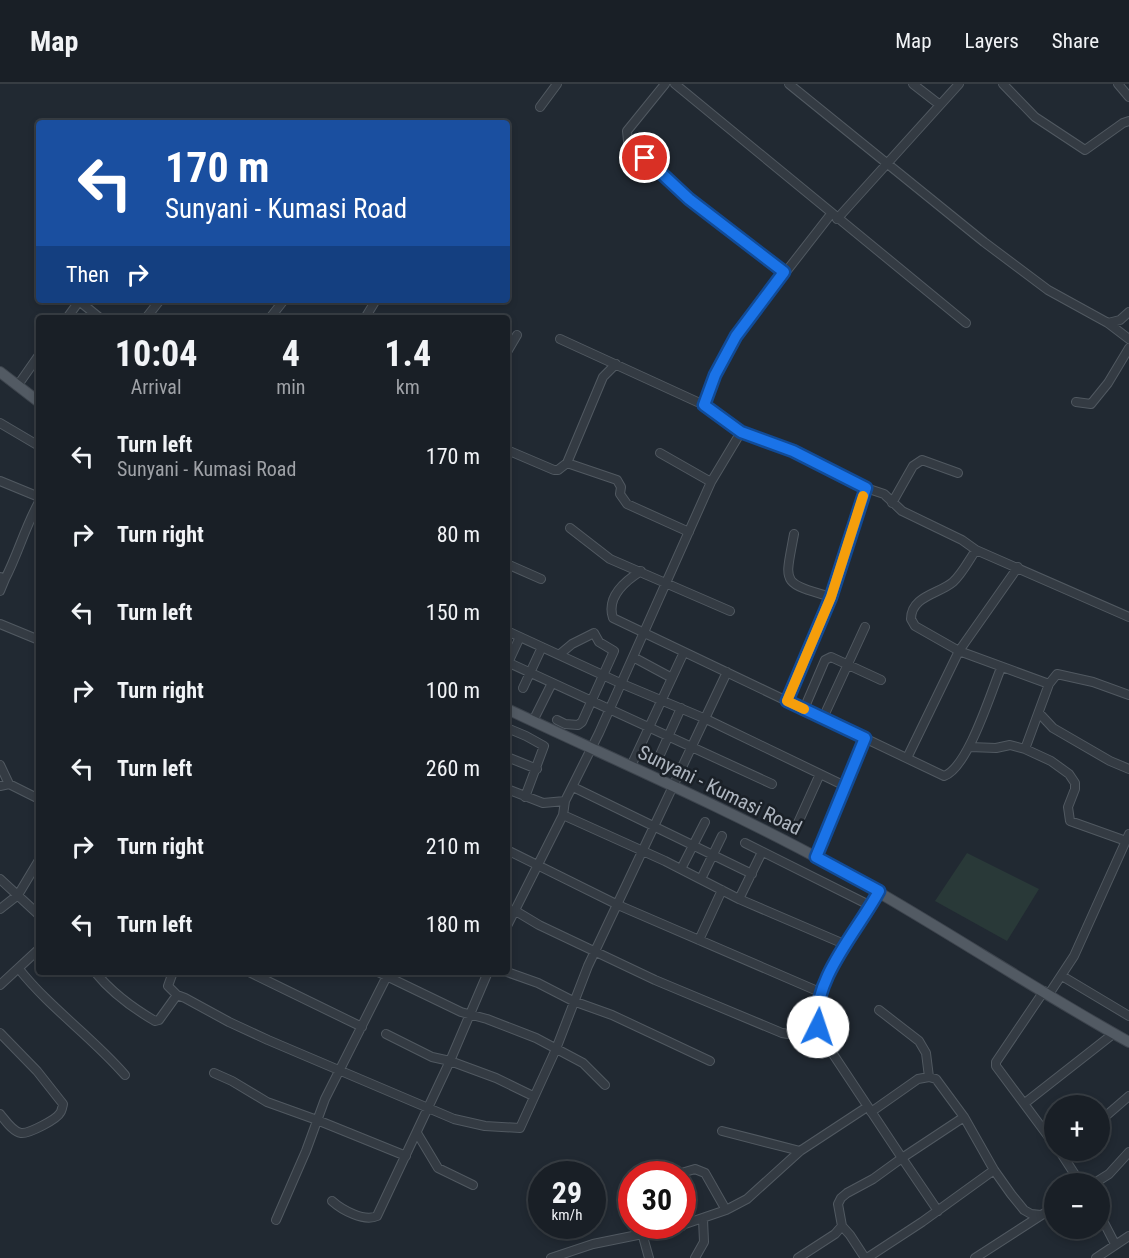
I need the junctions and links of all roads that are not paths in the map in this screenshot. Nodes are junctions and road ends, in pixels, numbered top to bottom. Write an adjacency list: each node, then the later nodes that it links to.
1 (557, 84): 11 (street)
2 (665, 84): 15 (street)
3 (675, 84): 14 (street)
4 (789, 84): 13 (street)
5 (913, 84): 10 (street)
6 (959, 84): 10 (street)
7 (1003, 84): 12 (street)
8 (1118, 84): 9 (street)
9 (1129, 97)
10 (940, 105): 13 (street)
11 (540, 107)
12 (1129, 121)
13 (887, 164): 14 (street); 24 (street)
14 (834, 217): 15 (street); 23 (street)
15 (784, 272): 36 (street)
16 (83, 303): 20 (street)
17 (158, 303): 21 (street)
18 (282, 303): 22 (street)
19 (1129, 312): 24 (street)
20 (97, 315)
21 (148, 315)
22 (272, 315)
23 (966, 323)
24 (1107, 323): 27 (street)
25 (517, 335): 28 (street)
26 (560, 339): 31 (street)
27 (1129, 339)
28 (510, 347)
29 (1129, 348): 35 (street)
30 (36, 360): 33 (street)
31 (616, 364): 36 (street); 42 (street)
32 (0, 372): 33 (main road)
33 (18, 385): 34 (main road)
34 (36, 400)
35 (1076, 402)
36 (704, 405): 38 (street)
37 (0, 423): 39 (street)
38 (741, 432): 45 (street); 46 (street)
39 (36, 444)
40 (510, 451): 42 (street)
41 (660, 453): 45 (street)
42 (567, 463): 51 (street)
43 (958, 473): 48 (street)
44 (0, 481): 47 (street)
45 (711, 482): 51 (street)
46 (866, 488): 48 (street); 61 (street)
47 (36, 495)
48 (892, 503): 53 (street)
49 (36, 508): 57 (street)
50 (570, 528): 56 (street)
51 (688, 532): 59 (street)
52 (794, 534): 61 (street)
53 (976, 550): 55 (street); 71 (street)
54 (510, 565): 58 (street)
55 (1018, 567): 63 (street); 71 (street)
56 (640, 571): 59 (street); 67 (street)
57 (2, 578): 60 (street)
58 (541, 579)
59 (667, 582): 62 (street); 67 (street)
60 (0, 591)
61 (831, 597): 91 (street)
62 (730, 611)
63 (1129, 616)
64 (0, 624): 69 (street)
65 (865, 627): 77 (street)
66 (510, 632): 68 (street)
67 (645, 632): 72 (street); 75 (street)
68 (520, 637): 70 (street); 74 (street)
69 (36, 639)
70 (542, 647): 73 (street); 80 (street)
71 (959, 651): 78 (street); 111 (street)
72 (684, 652): 79 (street); 82 (street)
73 (560, 654): 81 (street); 81 (street)
74 (510, 657)
75 (633, 657): 82 (street); 85 (street)
76 (510, 664): 80 (street)
77 (847, 665): 83 (street); 93 (street); 97 (street)
78 (1001, 668): 86 (street); 105 (street)
79 (727, 672): 91 (street); 98 (street)
80 (530, 673): 84 (street); 87 (street)
81 (603, 675): 85 (street); 90 (street)
82 (672, 678): 89 (street)
83 (881, 680)
84 (552, 683): 90 (street); 100 (street)
85 (620, 683): 89 (street); 95 (street)
86 (1048, 684): 88 (street); 96 (street)
87 (523, 688)
88 (1129, 695)
89 (662, 700): 92 (street); 101 (street)
90 (590, 701): 95 (street); 99 (street)
91 (787, 701): 93 (street)
92 (681, 708): 98 (street); 103 (street)
93 (804, 709): 97 (street)
94 (510, 710): 100 (main road, Sunyani - Kumasi Road)
95 (609, 710): 101 (street); 106 (street)
96 (1039, 713): 108 (street); 115 (street)
97 (823, 718): 104 (street)
98 (706, 719): 107 (street); 116 (street)
99 (557, 720)
100 (533, 721): 106 (main road, Sunyani - Kumasi Road)
101 (649, 727): 103 (street); 113 (street)
102 (510, 729): 114 (street)
103 (668, 736): 107 (street); 109 (street)
104 (865, 738): 111 (street); 120 (street)
105 (970, 747): 108 (street); 111 (street)
106 (592, 748): 113 (main road, Sunyani - Kumasi Road); 121 (street)
107 (692, 748): 117 (street); 119 (street)
108 (1024, 748): 131 (street)
109 (659, 757)
110 (510, 758): 114 (street)
111 (907, 758)
112 (0, 765): 118 (street)
113 (631, 766): 119 (main road, Sunyani - Kumasi Road)
114 (537, 769): 123 (street)
115 (1129, 769)
116 (820, 774): 120 (street); 129 (street)
117 (772, 784)
118 (4, 785): 124 (street)
119 (673, 786): 128 (street); 138 (main road, Sunyani - Kumasi Road)
120 (845, 786): 138 (street)
121 (573, 787): 125 (street); 128 (street)
122 (510, 790): 123 (street)
123 (525, 797): 125 (street)
124 (36, 798)
125 (565, 801): 126 (street)
126 (562, 815): 135 (street); 139 (street)
127 (705, 822): 133 (street)
128 (655, 825): 133 (street); 135 (street)
129 (797, 825)
130 (722, 836): 137 (street)
131 (1127, 837): 167 (street)
132 (745, 843): 136 (street)
133 (693, 845): 137 (street); 141 (street)
134 (510, 851): 139 (street)
135 (643, 851): 141 (street); 149 (street)
136 (762, 852): 142 (street); 150 (street)
137 (712, 854): 142 (street); 144 (street)
138 (816, 857): 146 (main road, Sunyani - Kumasi Road)
139 (538, 864): 149 (street); 152 (street)
140 (36, 865): 147 (street)
141 (681, 869): 144 (street)
142 (752, 874): 148 (street)
143 (0, 879): 147 (street)
144 (701, 879): 145 (street)
145 (722, 890): 148 (street); 155 (street)
146 (879, 891): 150 (street); 170 (main road, Sunyani - Kumasi Road)
147 (18, 895): 151 (street); 153 (street)
148 (739, 899): 156 (street)
149 (618, 905): 155 (street); 157 (street)
150 (871, 906): 156 (street)
151 (0, 909)
152 (514, 910): 154 (street); 157 (street)
153 (36, 912)
154 (510, 919)
155 (699, 940): 169 (street)
156 (844, 944): 169 (street)
157 (596, 951): 172 (street); 174 (street)
158 (36, 953): 159 (street)
159 (19, 969): 168 (street); 187 (street)
160 (510, 973): 172 (street)
161 (97, 975): 171 (street)
162 (172, 975): 171 (street)
163 (255, 975): 177 (street)
164 (388, 975): 177 (street)
165 (390, 975): 175 (street)
166 (487, 975): 175 (street)
167 (1062, 976): 170 (street); 176 (street)
168 (0, 985)
169 (822, 993): 174 (street)
170 (1047, 993): 180 (main road, Sunyani - Kumasi Road); 192 (street)
171 (177, 995): 185 (street)
172 (573, 1001): 182 (street); 184 (street)
173 (879, 1010): 188 (street)
174 (816, 1012): 194 (street)
175 (469, 1014): 182 (street); 183 (street)
176 (1129, 1016)
177 (362, 1027): 185 (street)
178 (0, 1033): 196 (street)
179 (386, 1034): 183 (street)
180 (1113, 1034): 181 (main road, Sunyani - Kumasi Road); 192 (street)
181 (1129, 1042)
182 (556, 1049): 189 (street); 190 (street)
183 (450, 1060): 190 (street); 193 (street)
184 (710, 1061)
185 (339, 1069): 193 (street); 198 (street)
186 (214, 1073): 198 (street)
187 (125, 1075)
188 (928, 1077): 194 (street); 197 (street)
189 (605, 1085)
190 (533, 1096): 193 (street)
191 (1129, 1096): 195 (street)
192 (1025, 1103): 199 (street)
193 (427, 1107): 201 (street)
194 (869, 1109): 202 (street); 205 (street)
195 (1110, 1112)
196 (0, 1114)
197 (964, 1117): 205 (street); 207 (street)
198 (317, 1119): 204 (street); 216 (street)
199 (1044, 1130)
200 (722, 1131): 202 (street)
201 (417, 1133): 204 (street); 209 (street)
202 (800, 1151): 211 (street)
203 (1129, 1152): 208 (street)
204 (406, 1156): 210 (street)
205 (902, 1158): 212 (street); 218 (street)
206 (696, 1169): 211 (street)
207 (993, 1170): 212 (street); 214 (street)
208 (1110, 1173)
209 (473, 1185)
210 (332, 1201)
211 (726, 1210): 215 (street)
212 (938, 1211): 228 (street)
213 (1044, 1213): 214 (street)
214 (1041, 1215): 229 (street)
215 (703, 1219): 217 (street); 226 (street)
216 (276, 1220)
217 (696, 1221)
218 (842, 1226): 227 (street); 228 (street)
219 (1110, 1234): 223 (street)
220 (1129, 1236): 223 (street)
221 (618, 1238): 224 (street)
222 (644, 1239): 225 (street)
223 (1115, 1244): 230 (street)
224 (550, 1258)
225 (649, 1258)
226 (695, 1258)
227 (798, 1258)
228 (866, 1258)
229 (975, 1258)
230 (1096, 1258)

